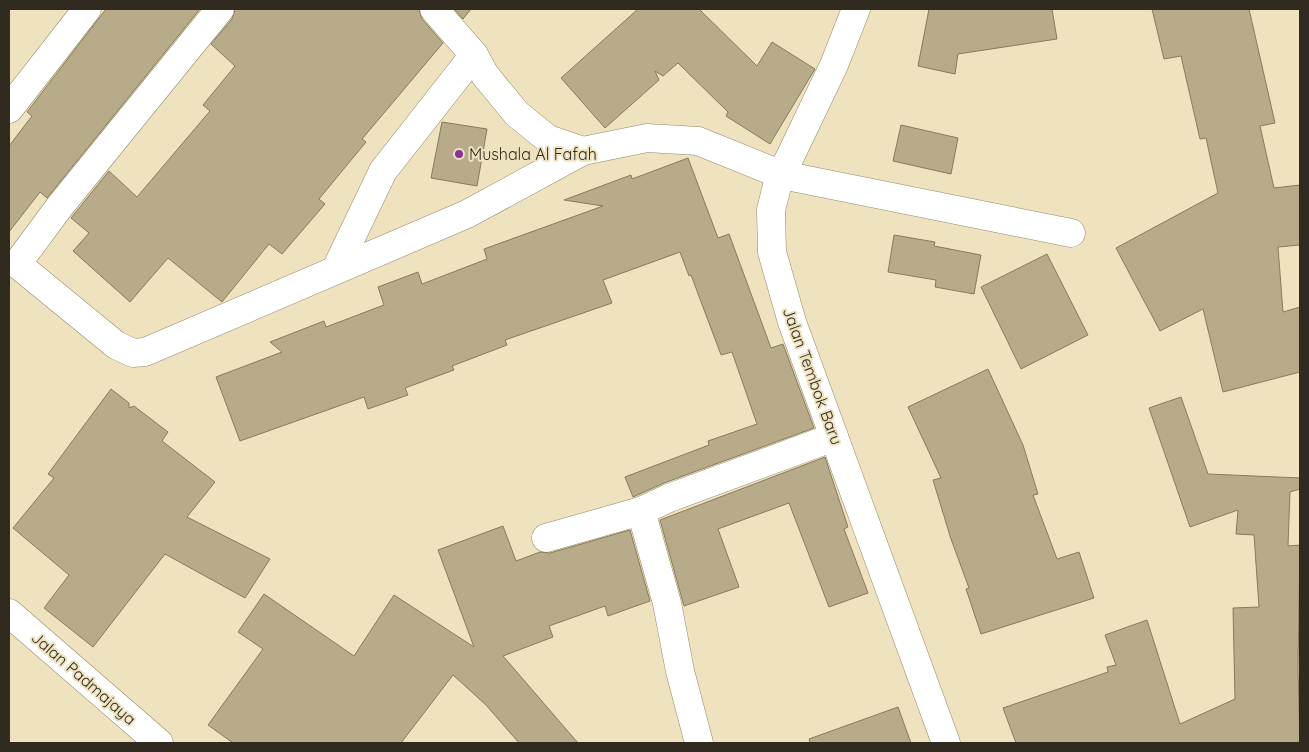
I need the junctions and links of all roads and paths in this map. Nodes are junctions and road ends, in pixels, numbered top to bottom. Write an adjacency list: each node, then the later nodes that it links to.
1 (87, 9): 6 (street)
2 (220, 9): 10 (street)
3 (434, 9): 5 (street)
4 (856, 9): 8 (street, Jalan Tembok Baru)
5 (474, 55): 7 (street); 11 (street)
6 (9, 109)
7 (583, 151): 8 (street); 11 (street)
8 (782, 175): 9 (street); 12 (street, Jalan Tembok Baru)
9 (1071, 233)
10 (13, 261): 11 (street)
11 (336, 269)
12 (834, 437): 13 (street); 18 (street, Jalan Tembok Baru)
13 (641, 511): 14 (street); 17 (street)
14 (546, 538)
15 (9, 613): 16 (street, Jalan Padmajaya)
16 (160, 743)
17 (700, 743)
18 (946, 743)

